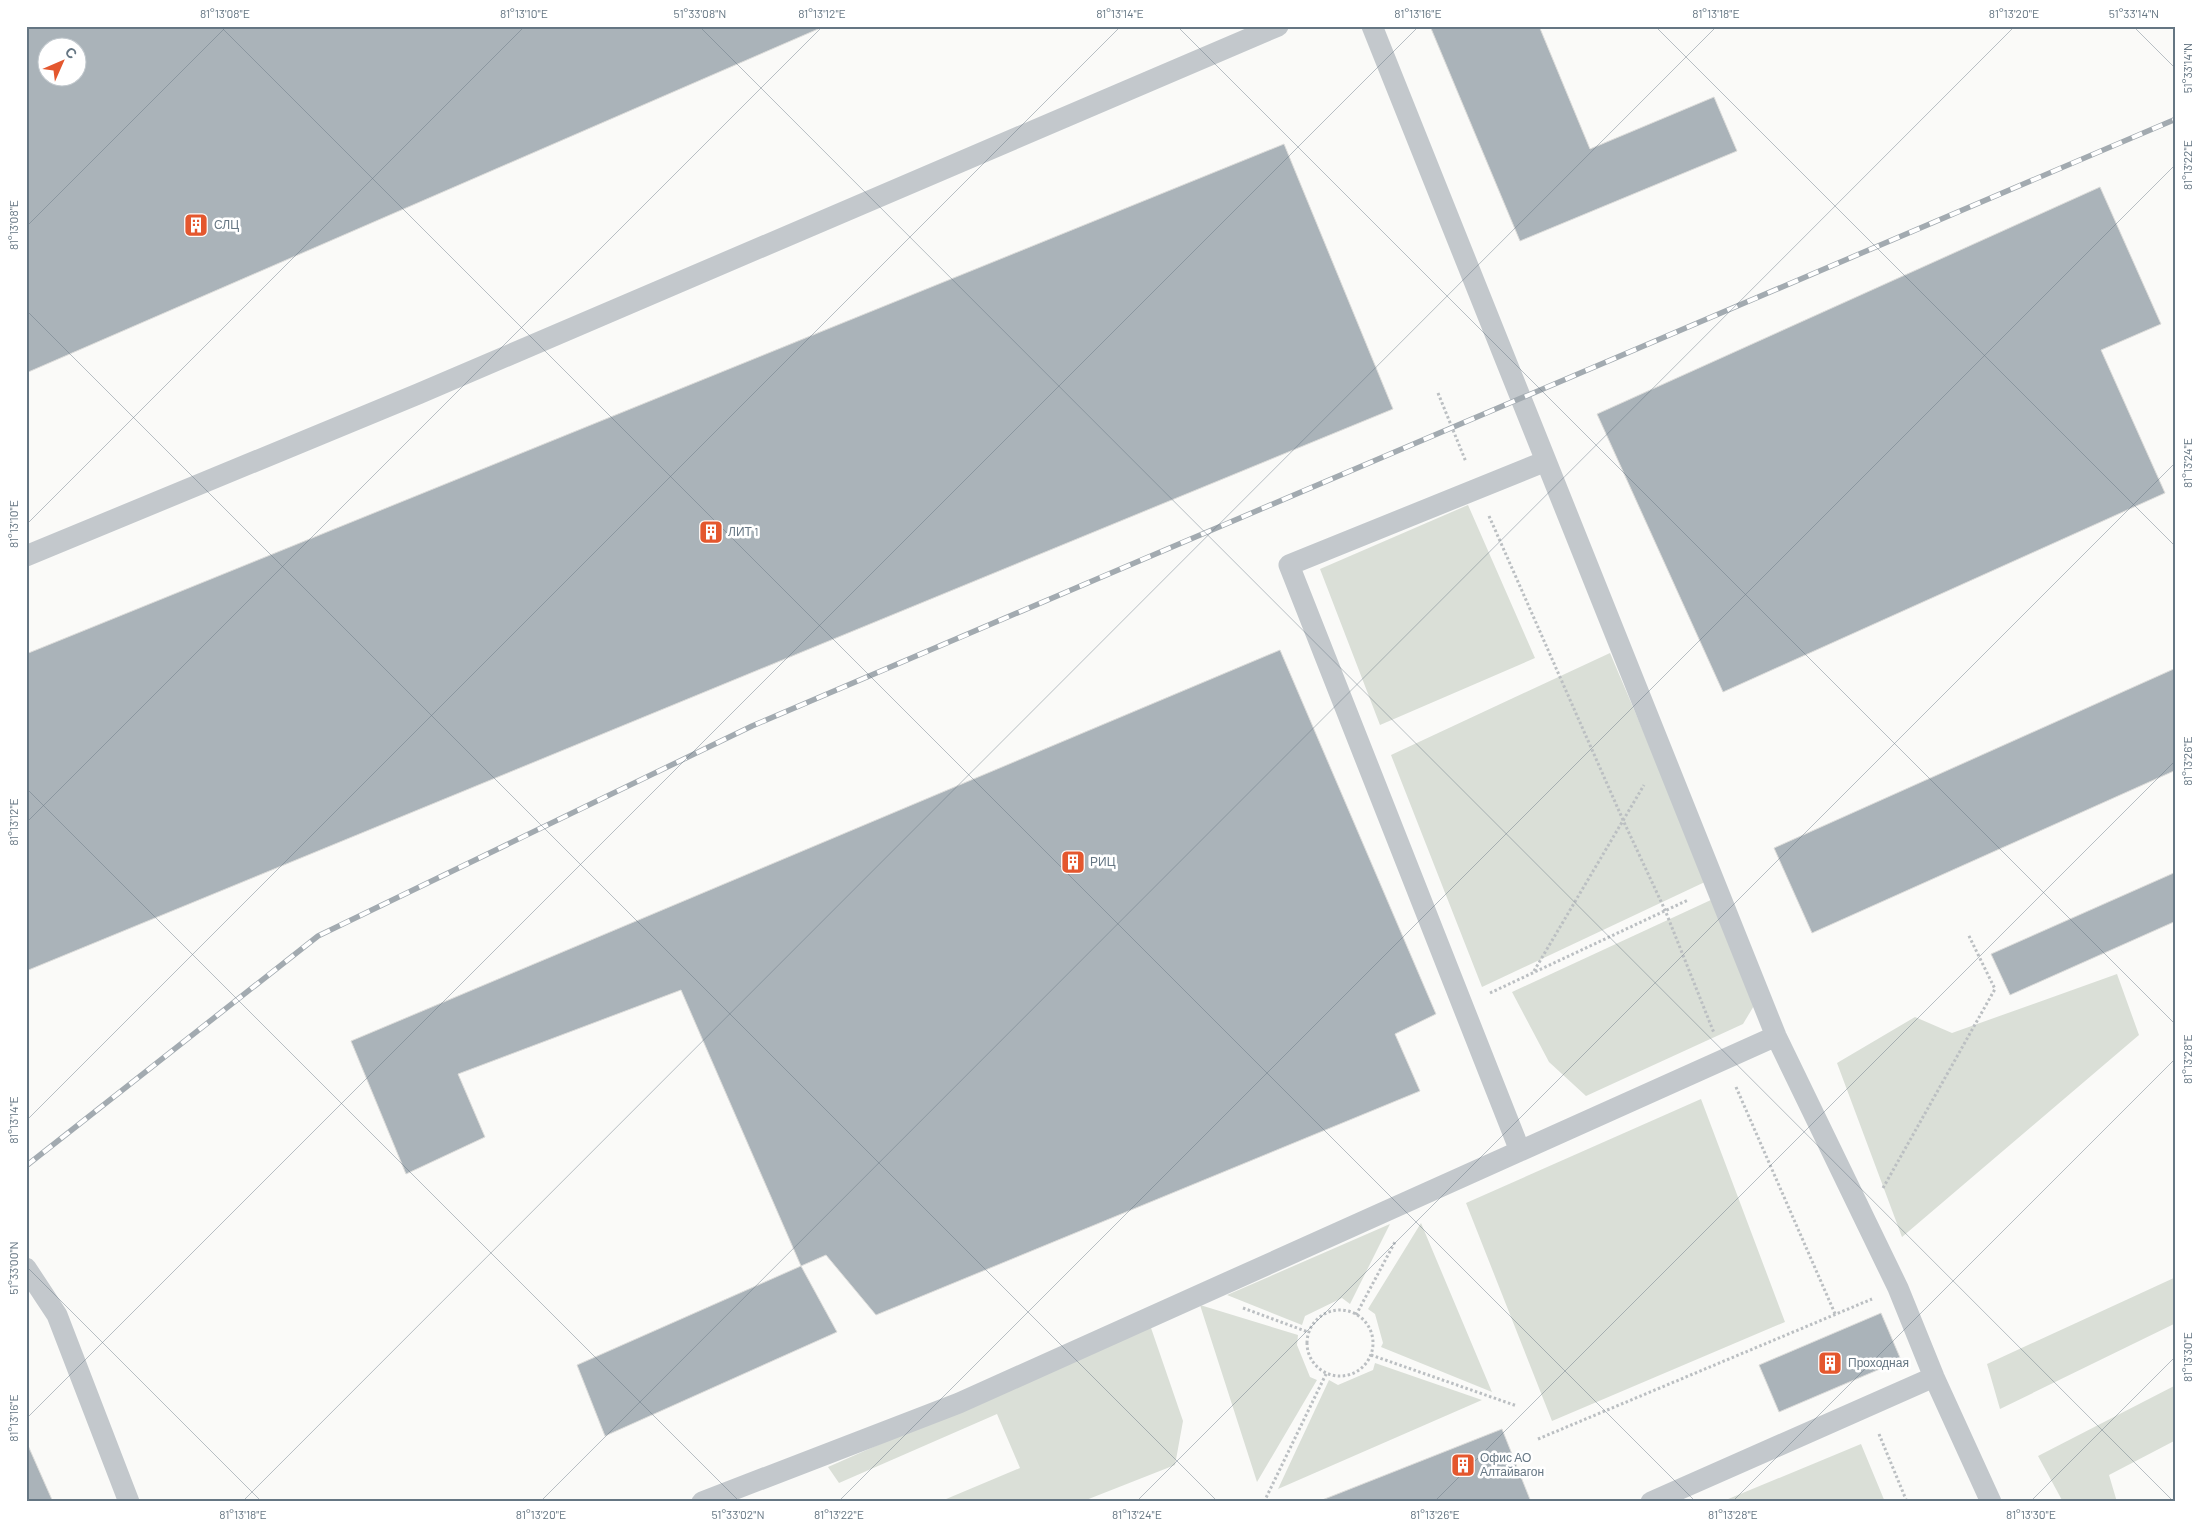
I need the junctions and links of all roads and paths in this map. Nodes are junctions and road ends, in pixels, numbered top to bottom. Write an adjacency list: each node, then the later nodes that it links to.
1 (1278, 26): 6 (lane)
2 (1372, 26): 4 (lane)
3 (1438, 393): 5 (path)
4 (1546, 461): 5 (lane); 7 (lane)
5 (1477, 489): 8 (path); 13 (lane)
6 (26, 556)
7 (1663, 752): 8 (path); 9 (lane)
8 (1623, 820): 10 (path); 12 (path)
9 (1716, 886): 10 (path); 14 (lane)
10 (1665, 910): 12 (path); 15 (path)
11 (1968, 934): 17 (path)
12 (1534, 972): 13 (path)
13 (1463, 1006): 16 (lane)
14 (1776, 1036): 15 (lane); 17 (lane)
15 (1724, 1060): 16 (lane); 23 (path)
16 (1520, 1151): 21 (lane)
17 (1865, 1219): 20 (lane)
18 (1398, 1238): 22 (path)
19 (26, 1268): 31 (lane)
20 (1898, 1288): 23 (path); 27 (lane)
21 (1204, 1293): 24 (path); 32 (lane)
22 (1356, 1315): 24 (path); 25 (path)
23 (1836, 1316): 30 (path)
24 (1308, 1332): 26 (path)
25 (1371, 1355): 26 (path); 29 (path)
26 (1326, 1374): 33 (path)
27 (1934, 1376): 28 (lane); 36 (lane)
28 (1868, 1405): 34 (lane); 35 (path)
29 (1517, 1406)
30 (1538, 1439)
31 (129, 1502)
32 (702, 1502)
33 (1264, 1502)
34 (1651, 1502)
35 (1907, 1502)
36 (1991, 1502)

